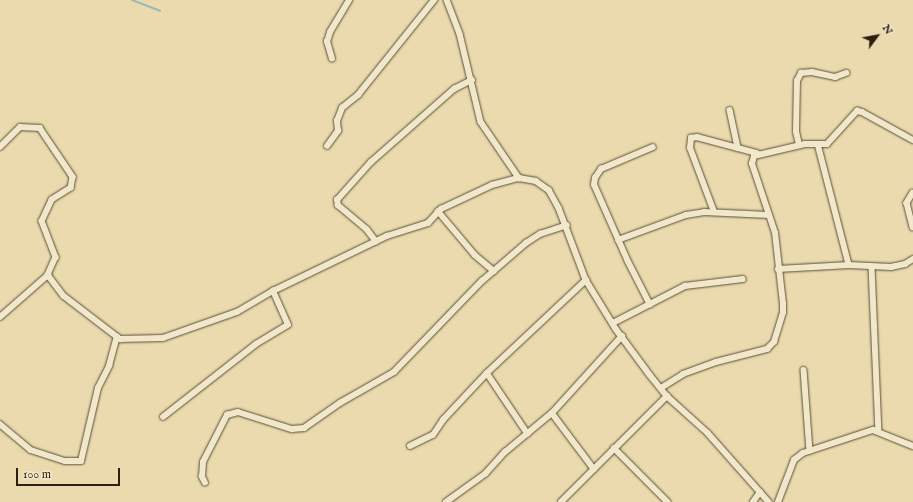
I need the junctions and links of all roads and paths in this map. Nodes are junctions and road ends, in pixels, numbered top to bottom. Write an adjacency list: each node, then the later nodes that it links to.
1 (349, 0): 4 (street)
2 (434, 0): 11 (street)
3 (447, 0): 6 (street)
4 (332, 59)
5 (846, 73): 10 (street)
6 (472, 80): 16 (street); 24 (street)
7 (730, 110): 14 (street)
8 (913, 140): 9 (street)
9 (818, 144): 10 (street); 26 (street)
10 (799, 145): 15 (street)
11 (327, 146)
12 (0, 147): 30 (street)
13 (653, 147): 23 (street)
14 (738, 148): 15 (street); 19 (street)
15 (757, 153): 20 (street)
16 (519, 178): 18 (street); 21 (street)
17 (913, 193): 22 (street)
18 (438, 211): 24 (street); 29 (street)
19 (714, 212): 20 (street); 23 (street)
20 (769, 215): 28 (street)
21 (567, 225): 29 (street); 32 (street)
22 (913, 227)
23 (618, 240): 34 (street)
24 (376, 242): 33 (street)
25 (913, 259): 27 (street)
26 (849, 266): 27 (street); 28 (street)
27 (872, 267): 46 (street)
28 (778, 269): 41 (street)
29 (494, 271): 53 (street)
30 (48, 275): 35 (street); 38 (street)
31 (743, 279): 34 (street)
32 (586, 280): 36 (street); 40 (street)
33 (273, 291): 38 (street); 44 (street)
34 (650, 305): 36 (street)
35 (0, 317)
36 (613, 323): 37 (street)
37 (622, 336): 41 (street); 43 (street)
38 (117, 337): 45 (street)
39 (804, 370): 51 (street)
40 (487, 373): 47 (street); 48 (street)
41 (661, 388): 42 (street)
42 (667, 396): 50 (street); 54 (street)
43 (552, 413): 47 (street); 52 (street)
44 (163, 417)
45 (0, 424)
46 (879, 431): 49 (street); 51 (street)
47 (528, 434): 55 (street)
48 (410, 446)
49 (913, 446)
50 (614, 448): 52 (street); 57 (street)
51 (810, 451): 60 (street)
52 (594, 469): 56 (street)
53 (205, 483)
54 (760, 492): 58 (street); 59 (street)
55 (446, 502)
56 (561, 502)
57 (668, 502)
58 (753, 502)
59 (769, 502)
60 (778, 502)

